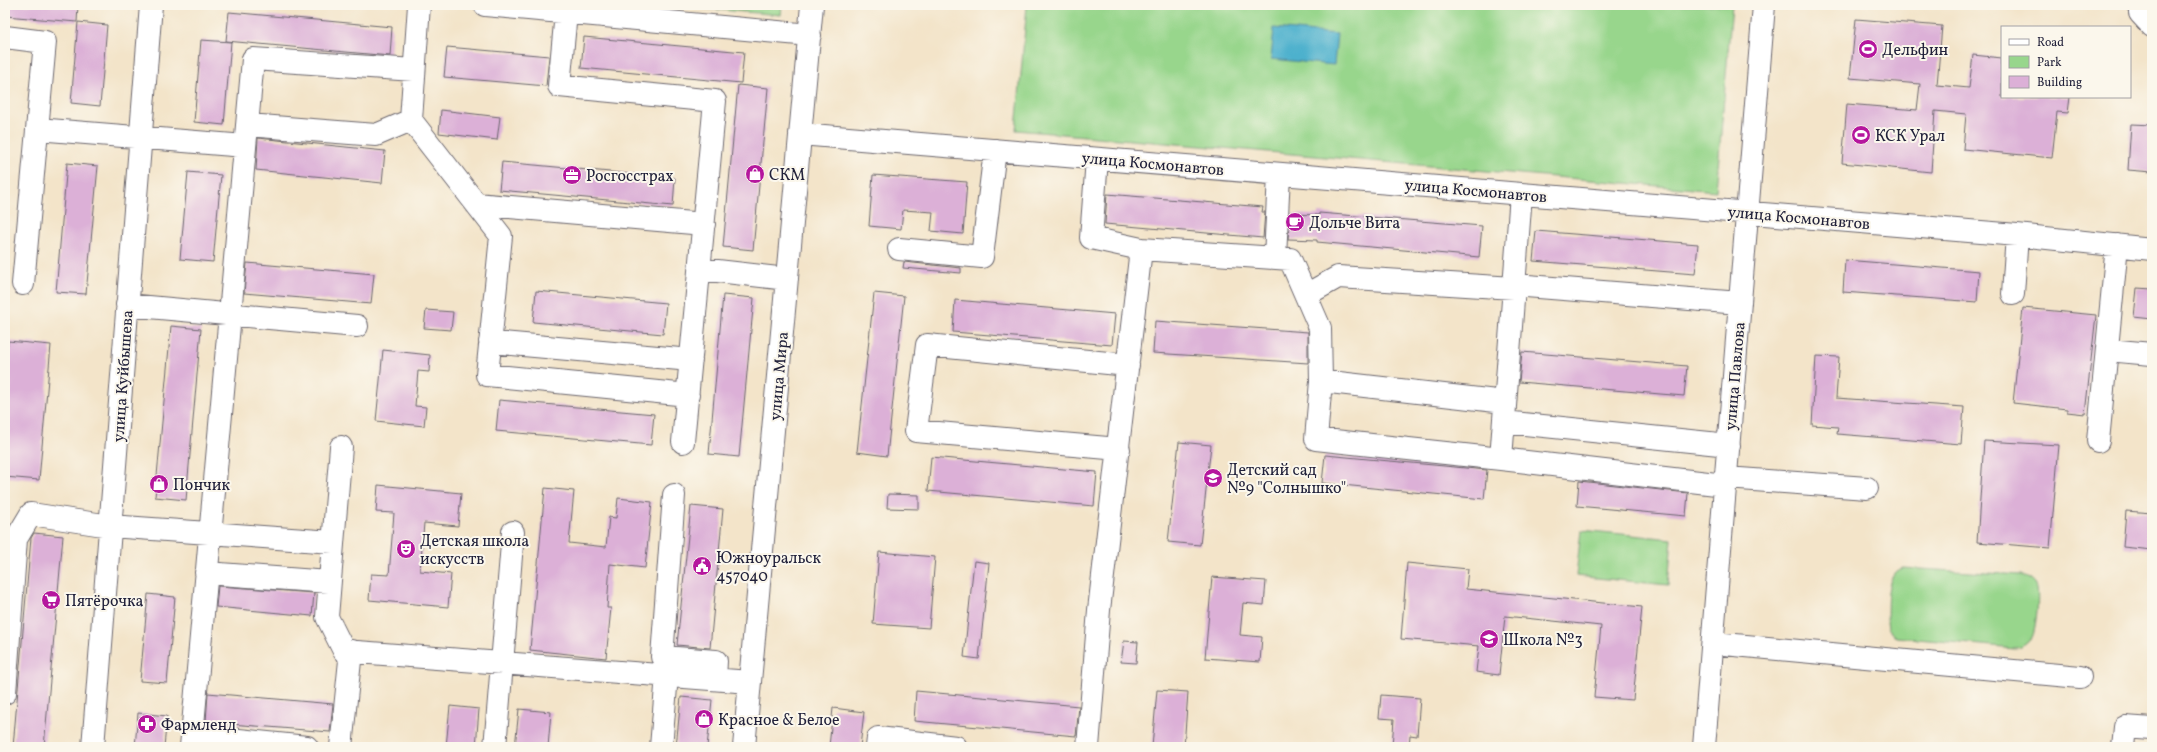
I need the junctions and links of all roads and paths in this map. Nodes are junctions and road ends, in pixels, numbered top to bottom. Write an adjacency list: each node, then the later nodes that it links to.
1 (150, 5): 16 (street, улица Куйбышева)
2 (419, 5): 11 (street)
3 (485, 5): 7 (street)
4 (812, 5): 9 (street, улица Мира)
5 (1764, 5): 22 (street, улица Павлова)
6 (2140, 5): 8 (street)
7 (566, 12): 9 (street); 23 (street)
8 (2152, 26)
9 (810, 35): 14 (street, улица Мира)
10 (5, 37): 13 (street)
11 (414, 70): 12 (street); 15 (street)
12 (411, 120): 15 (street); 21 (street)
13 (37, 129): 16 (street); 32 (street)
14 (800, 134): 17 (street, улица Космонавтов); 31 (street, улица Мира)
15 (246, 136): 16 (street); 38 (street)
16 (140, 137): 37 (street, улица Куйбышева)
17 (995, 150): 18 (street, улица Космонавтов); 26 (street)
18 (1097, 159): 19 (street, улица Космонавтов); 27 (street)
19 (1279, 174): 20 (street, улица Космонавтов); 29 (street)
20 (1521, 194): 22 (street, улица Космонавтов); 33 (street)
21 (476, 204): 23 (street); 40 (street)
22 (1748, 213): 24 (street, улица Космонавтов); 36 (street, улица Павлова)
23 (704, 224): 30 (street)
24 (2017, 235): 25 (street, улица Космонавтов); 34 (street)
25 (2117, 245): 28 (street, улица Космонавтов); 41 (street)
26 (899, 249)
27 (1141, 249): 29 (street); 44 (street)
28 (2152, 249)
29 (1275, 258): 35 (street)
30 (700, 270): 31 (street); 43 (street)
31 (787, 279): 69 (street, улица Мира)
32 (23, 284)
33 (1514, 286): 35 (street); 36 (street); 47 (street)
34 (2013, 294)
35 (1306, 295): 45 (street)
36 (1740, 303): 50 (street, улица Павлова)
37 (127, 306): 38 (street); 57 (street, улица Куйбышева)
38 (230, 314): 39 (street); 59 (street)
39 (357, 326)
40 (490, 342): 43 (street); 46 (street)
41 (2107, 350): 42 (street); 48 (street)
42 (2152, 354)
43 (691, 360): 46 (street)
44 (1128, 365): 52 (street); 52 (street)
45 (1321, 381): 47 (street); 53 (street)
46 (688, 394): 49 (street)
47 (1504, 412): 50 (street); 53 (street)
48 (2098, 441)
49 (683, 442)
50 (1729, 445): 54 (street, улица Павлова)
51 (341, 447): 60 (street)
52 (1119, 449): 81 (street)
53 (1501, 459): 54 (street)
54 (1726, 482): 55 (street); 63 (street, улица Павлова)
55 (1867, 488)
56 (674, 495): 68 (street)
57 (110, 526): 59 (street); 70 (street); 73 (street, улица Куйбышева)
58 (513, 532): 65 (street)
59 (209, 534): 60 (street); 61 (street)
60 (333, 542): 62 (street)
61 (206, 573): 62 (street); 72 (street)
62 (330, 582): 64 (street)
63 (1712, 643): 67 (street); 82 (street, улица Павлова)
64 (351, 651): 65 (street); 75 (street)
65 (502, 663): 66 (street); 76 (street)
66 (667, 675): 68 (street); 77 (street)
67 (2080, 676)
68 (715, 679): 69 (street)
69 (750, 682): 78 (street, улица Мира)
70 (5, 693)
71 (2152, 729): 83 (street)
72 (191, 741): 74 (street)
73 (93, 747)
74 (307, 747)
75 (341, 747)
76 (495, 747)
77 (660, 747)
78 (744, 747)
79 (877, 747): 80 (street)
80 (956, 747)
81 (1088, 747)
82 (1704, 747)
83 (2123, 747)

